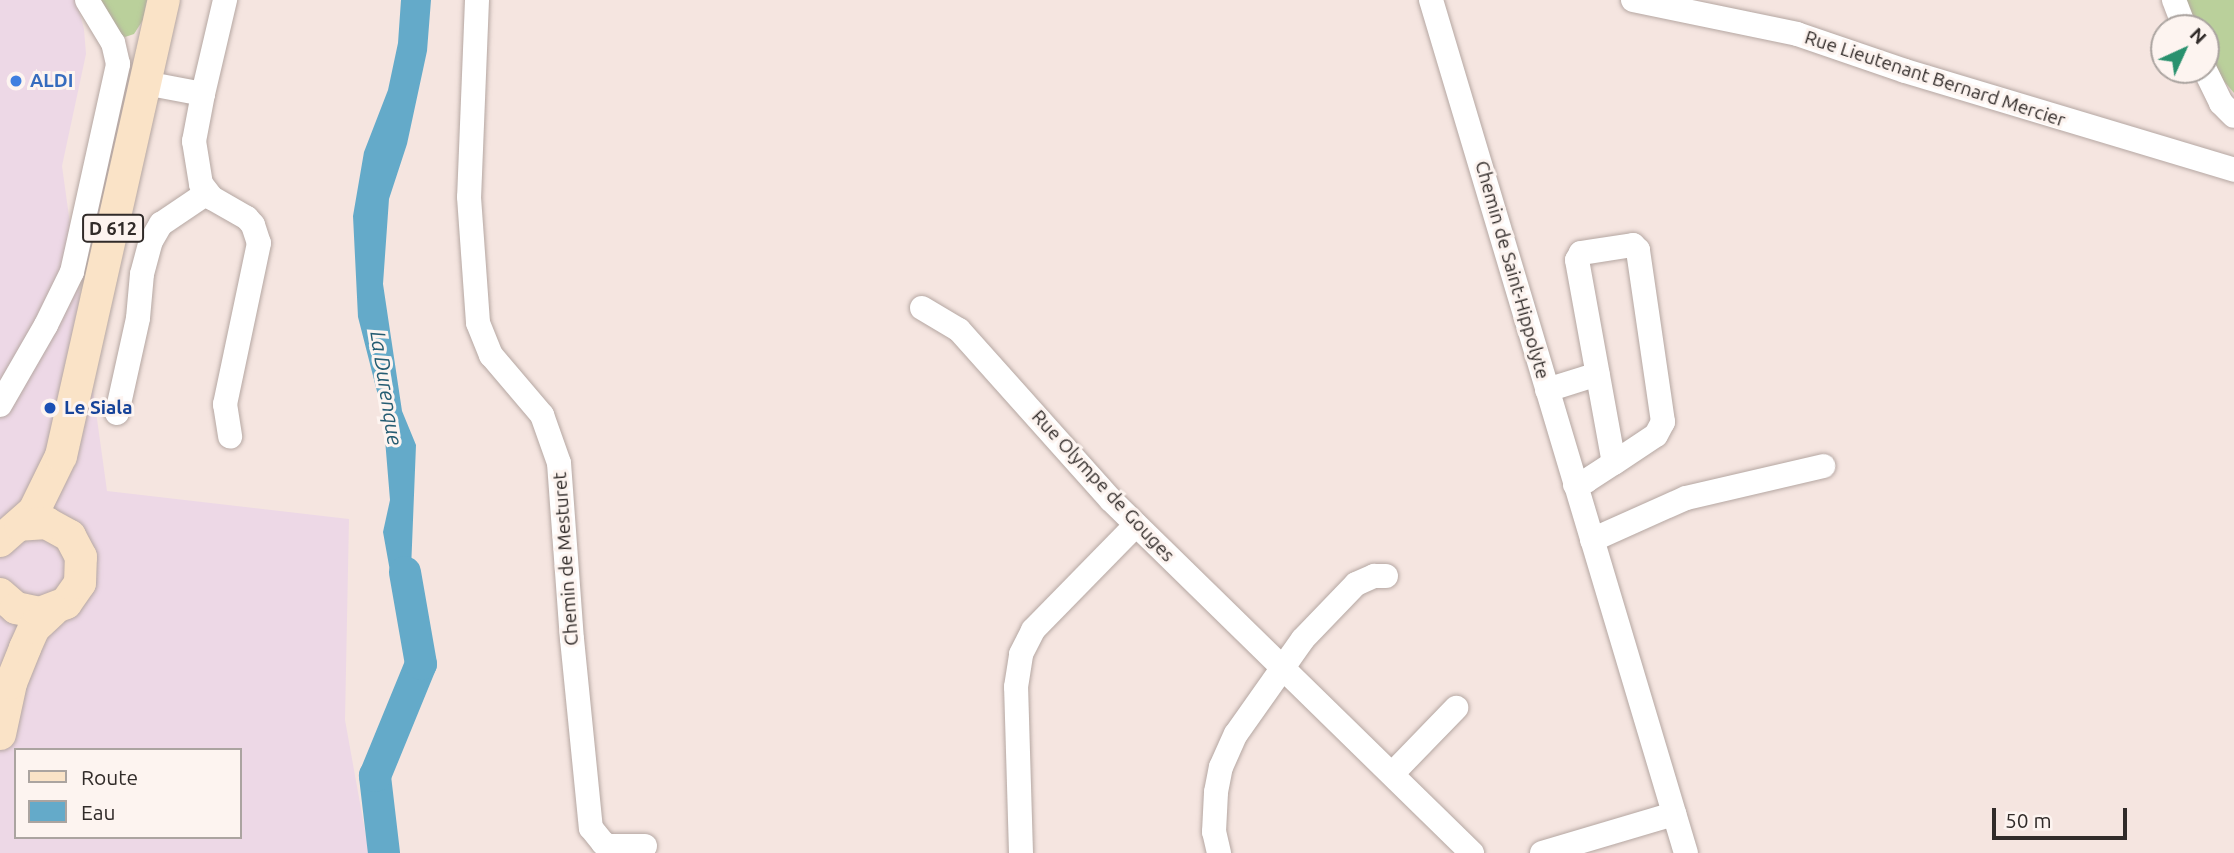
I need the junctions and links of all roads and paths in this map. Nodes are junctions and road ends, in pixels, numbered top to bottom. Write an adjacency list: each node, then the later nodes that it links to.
1 (87, 0): 16 (street)
2 (164, 0): 7 (main road, D 612)
3 (225, 0): 9 (street)
4 (477, 0): 36 (street, Chemin de Mesturet)
5 (1431, 0): 15 (street, Chemin de Saint-Hippolyte)
6 (1633, 0): 11 (street, Rue Lieutenant Bernard Mercier)
7 (145, 83): 9 (street); 19 (main road, D 612)
8 (2212, 84): 10 (street)
9 (203, 94): 12 (street)
10 (2234, 116)
11 (2234, 170)
12 (206, 193): 17 (street); 18 (street)
13 (922, 308): 23 (street, Rue Olympe de Gouges)
14 (1600, 380): 15 (street); 20 (street); 20 (street)
15 (1547, 390): 22 (street, Chemin de Saint-Hippolyte)
16 (0, 405)
17 (117, 413)
18 (230, 437)
19 (61, 456): 24 (main road, D 612); 25 (main road, D 612)
20 (1614, 463): 22 (street)
21 (1823, 466): 26 (street)
22 (1574, 485): 26 (street, Chemin de Saint-Hippolyte)
23 (1136, 525): 30 (street, Rue Olympe de Gouges); 37 (street)
24 (9, 528): 25 (main road)
25 (70, 536): 29 (main road)
26 (1592, 540): 35 (street, Chemin de Saint-Hippolyte)
27 (1386, 576): 30 (street)
28 (3, 597): 29 (main road); 31 (main road)
29 (52, 610): 31 (main road)
30 (1282, 668): 34 (street, Rue Olympe de Gouges); 38 (street)
31 (11, 684): 33 (main road)
32 (1456, 708): 34 (street)
33 (0, 734)
34 (1393, 774): 39 (street, Rue Olympe de Gouges)
35 (1674, 814): 40 (street); 41 (street, Chemin de Saint-Hippolyte)
36 (645, 846)
37 (1021, 853)
38 (1219, 853)
39 (1472, 853)
40 (1542, 853)
41 (1686, 853)

